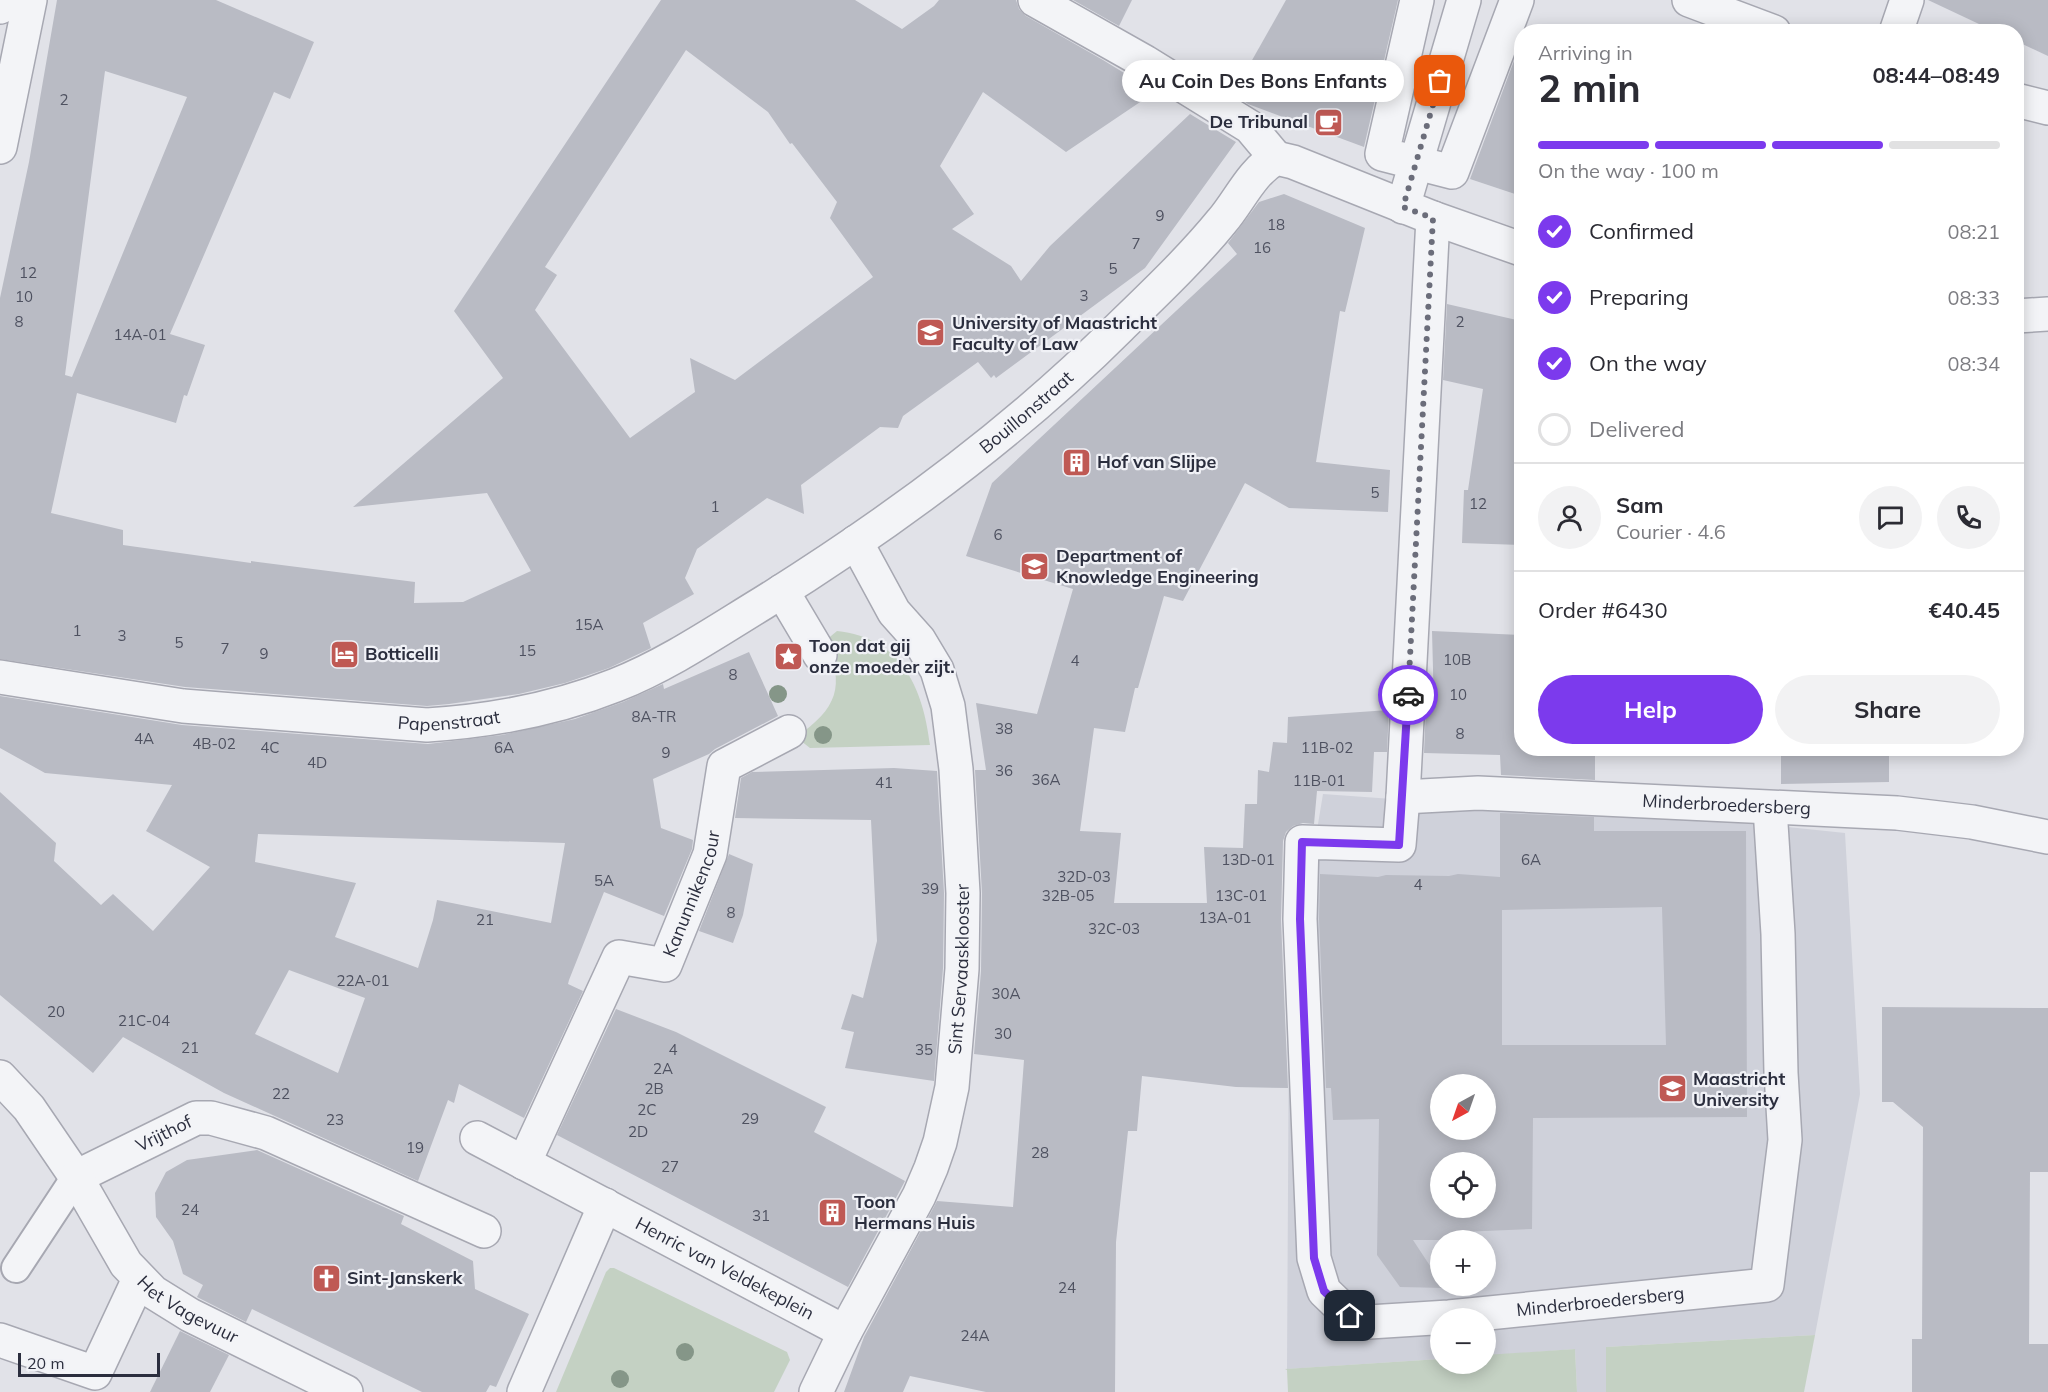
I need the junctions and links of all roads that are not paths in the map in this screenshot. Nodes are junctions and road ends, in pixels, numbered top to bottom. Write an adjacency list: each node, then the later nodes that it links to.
1 (8, 0): 9 (street)
2 (30, 0): 14 (street)
3 (1035, 0): 15 (street)
4 (1417, 0): 16 (street)
5 (1464, 0): 16 (street, Minderbroedersberg)
6 (1517, 0): 16 (street)
7 (1689, 0): 10 (street)
8 (1907, 0): 11 (street)
9 (0, 7)
10 (1753, 24)
11 (1899, 24)
12 (2024, 102): 13 (street)
13 (2048, 108)
14 (0, 147)
15 (1276, 158): 17 (street); 21 (street, Bouillonstraat)
16 (1416, 162): 17 (street, Minderbroedersberg)
17 (1418, 212): 18 (street); 26 (street, Minderbroedersberg)
18 (1514, 246)
19 (2048, 315): 20 (street)
20 (2024, 316)
21 (856, 542): 22 (street, Papenstraat); 37 (street, Sint Servaasklooster)
22 (783, 591): 23 (street); 24 (street, Papenstraat)
23 (820, 655)
24 (0, 677)
25 (789, 732): 31 (street, Kanunnikencour)
26 (1403, 797): 27 (street, Minderbroedersberg); 27 (street, Minderbroedersberg)
27 (1770, 808): 28 (street, Minderbroedersberg)
28 (2048, 837)
29 (3, 1089): 32 (street)
30 (477, 1138): 31 (street, Henric van Veldekeplein)
31 (524, 1163): 33 (street, Henric van Veldekeplein)
32 (76, 1177): 34 (street, Vrijthof); 35 (lane); 36 (street, Het Vagevuur)
33 (605, 1205): 37 (street, Henric van Veldekeplein); 40 (street)
34 (484, 1231)
35 (16, 1268)
36 (139, 1279): 38 (street); 39 (street, Het Vagevuur)
37 (845, 1332): 41 (street, Sint Servaasklooster)
38 (0, 1340)
39 (346, 1392)
40 (524, 1392)
41 (816, 1392)

